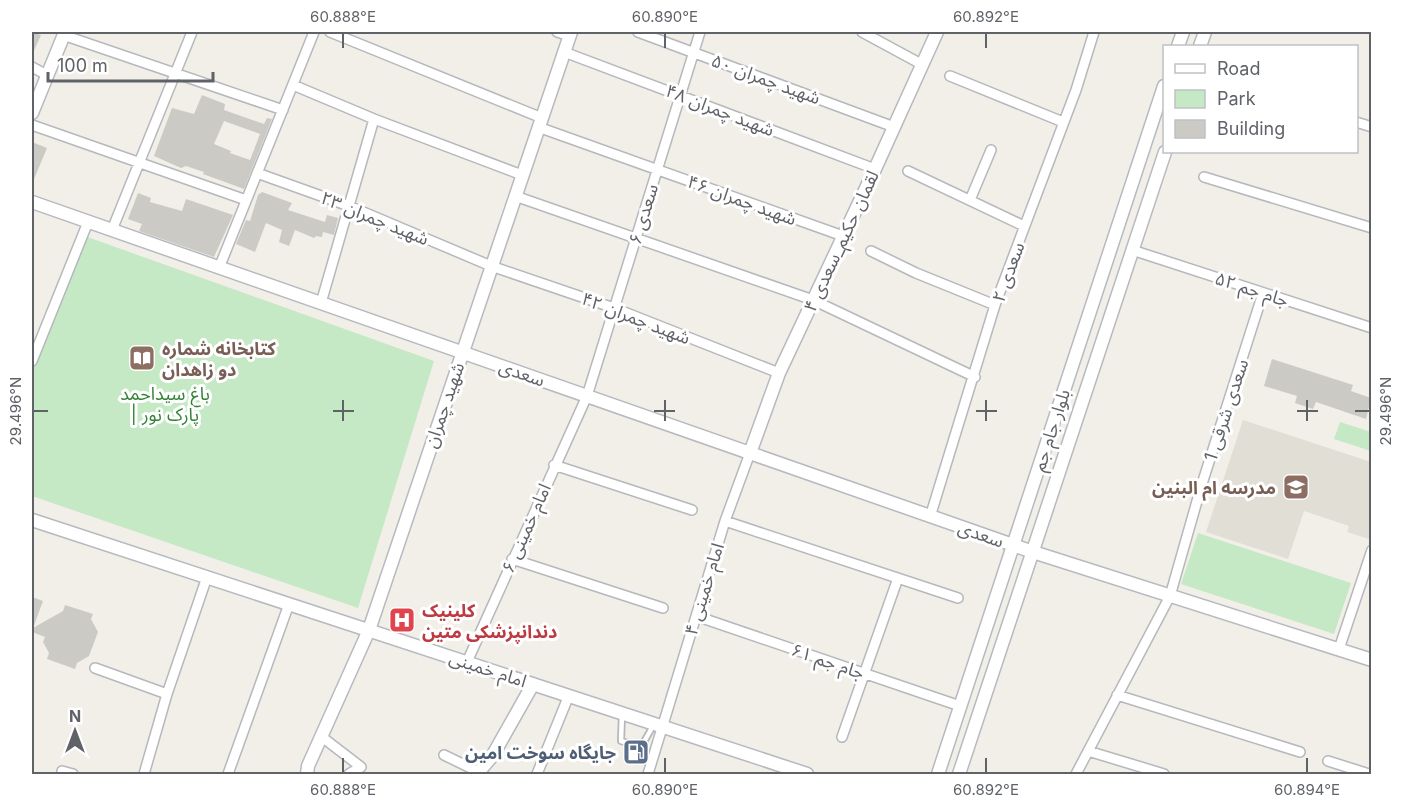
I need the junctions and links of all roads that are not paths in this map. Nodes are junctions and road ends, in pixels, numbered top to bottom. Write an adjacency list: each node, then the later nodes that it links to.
1 (192, 32): 16 (street)
2 (314, 32): 19 (street)
3 (330, 32): 25 (street, شهید چمران ۴۶)
4 (557, 32): 11 (street)
5 (638, 32): 13 (street, شهید چمران ۵۰)
6 (700, 32): 13 (street, سعدی ۶)
7 (862, 32): 14 (street)
8 (936, 32): 14 (main road, لقمان حکیم_سعدی ۴)
9 (1091, 32): 26 (street, سعدی ۲)
10 (64, 33): 16 (street); 17 (main road)
11 (571, 34): 12 (main road, شهید چمران)
12 (564, 52): 21 (street, شهید چمران ۴۸); 25 (main road, شهید چمران)
13 (693, 52): 21 (street, سعدی ۶); 28 (street, شهید چمران ۵۰)
14 (923, 66): 28 (main road, لقمان حکیم_سعدی ۴)
15 (32, 67): 17 (street)
16 (176, 73): 22 (street); 31 (street)
17 (47, 75): 23 (main road)
18 (950, 76): 26 (street)
19 (293, 85): 22 (street); 24 (street)
20 (1163, 89): 70 (main road, بلوار جام جم)
21 (680, 95): 32 (street, شهید چمران ۴۸); 33 (street, سعدی ۶)
22 (283, 110): 35 (street)
23 (32, 113)
24 (374, 118): 36 (street); 42 (street)
25 (540, 122): 33 (street, شهید چمران ۴۶); 36 (main road, شهید چمران)
26 (1063, 122): 44 (street, سعدی ۲)
27 (32, 125): 31 (street)
28 (894, 127): 32 (main road, لقمان حکیم_سعدی ۴)
29 (991, 150): 40 (street)
30 (1165, 153): 49 (main road, بلوار جام جم)
31 (139, 163): 39 (street); 46 (street)
32 (875, 169): 47 (main road, لقمان حکیم_سعدی ۴)
33 (657, 170): 47 (street, شهید چمران ۴۶); 48 (street, سعدی ۶)
34 (908, 171): 40 (street)
35 (257, 173): 39 (street); 42 (street, شهید چمران ۲۳)
36 (522, 175): 38 (main road, شهید چمران)
37 (1204, 177): 45 (street)
38 (515, 196): 48 (street); 51 (main road, شهید چمران)
39 (246, 200): 52 (street)
40 (970, 200): 44 (street)
41 (32, 202): 43 (main road, سعدی)
42 (349, 206): 51 (street, شهید چمران ۲۳); 55 (street)
43 (88, 222): 46 (main road, سعدی); 60 (street)
44 (1024, 226): 56 (street, سعدی ۲)
45 (1371, 228)
46 (112, 230): 52 (main road, سعدی)
47 (843, 236): 54 (main road, لقمان حکیم_سعدی ۴)
48 (636, 238): 54 (street); 57 (street, سعدی ۶)
49 (1132, 250): 53 (street, جام جم ۵۲); 72 (main road, بلوار جام جم)
50 (872, 251): 56 (street)
51 (491, 266): 57 (street, شهید چمران ۴۲); 59 (main road, شهید چمران)
52 (219, 268): 55 (main road, سعدی)
53 (1263, 293): 58 (street, جام جم ۵۲); 76 (street, سعدی شرقی 1)
54 (813, 300): 61 (main road, لقمان حکیم_سعدی ۴); 62 (street)
55 (321, 303): 59 (main road, سعدی)
56 (995, 305): 62 (street, سعدی ۲)
57 (614, 308): 61 (street, شهید چمران ۴۲); 63 (street, سعدی ۶)
58 (1371, 328)
59 (462, 352): 63 (main road, سعدی); 81 (main road, شهید چمران)
60 (32, 361)
61 (779, 373): 64 (main road, لقمان حکیم_سعدی ۴)
62 (975, 377): 67 (street, سعدی ۲)
63 (587, 396): 64 (main road, سعدی); 65 (street, امام خمینی ۶)
64 (750, 453): 67 (main road, سعدی); 69 (street, امام خمینی ۴)
65 (554, 465): 66 (street); 73 (street, امام خمینی ۶)
66 (692, 510)
67 (930, 516): 70 (main road, سعدی)
68 (32, 520): 74 (main road, امام خمینی)
69 (725, 521): 75 (street); 80 (street, امام خمینی ۴)
70 (1013, 545): 72 (main road, سعدی); 91 (main road, بلوار جام جم)
71 (1371, 550): 82 (street)
72 (1033, 552): 76 (main road); 111 (main road, بلوار جام جم)
73 (512, 559): 79 (street); 84 (street, امام خمینی ۶)
74 (207, 577): 78 (main road, امام خمینی); 88 (street)
75 (898, 578): 77 (street); 86 (street)
76 (1170, 596): 82 (main road); 90 (street, سعدی شرقی 1)
77 (958, 598)
78 (290, 604): 81 (main road, امام خمینی); 104 (street)
79 (663, 608)
80 (696, 616): 86 (street, جام جم ۶۱); 93 (street, امام خمینی ۴)
81 (369, 630): 84 (main road, امام خمینی); 94 (main road, شهید چمران)
82 (1339, 650): 83 (main road)
83 (1371, 660)
84 (467, 662): 87 (main road, امام خمینی)
85 (95, 668): 88 (street)
86 (864, 674): 91 (street, جام جم ۶۱); 95 (street)
87 (533, 684): 89 (main road, امام خمینی); 101 (main road)
88 (167, 694): 103 (street)
89 (569, 695): 92 (main road, امام خمینی); 107 (street)
90 (1118, 695): 96 (street, سعدی شرقی 1); 97 (street)
91 (960, 706): 110 (main road, بلوار جام جم)
92 (622, 713): 93 (main road, امام خمینی); 93 (lane)
93 (659, 725): 108 (street, امام خمینی ۴); 109 (main road, امام خمینی)
94 (322, 737): 105 (main road, شهید چمران); 106 (street)
95 (842, 737)
96 (1088, 751): 112 (street, سعدی شرقی 1); 113 (street)
97 (1300, 752)
98 (444, 755): 101 (street)
99 (1328, 761): 114 (street)
100 (62, 771): 102 (street)
101 (478, 773)
102 (73, 774)
103 (144, 774)
104 (228, 774)
105 (307, 774)
106 (349, 774)
107 (537, 774)
108 (648, 774)
109 (807, 774)
110 (938, 774)
111 (959, 774)
112 (1076, 774)
113 (1164, 774)
114 (1369, 774)

